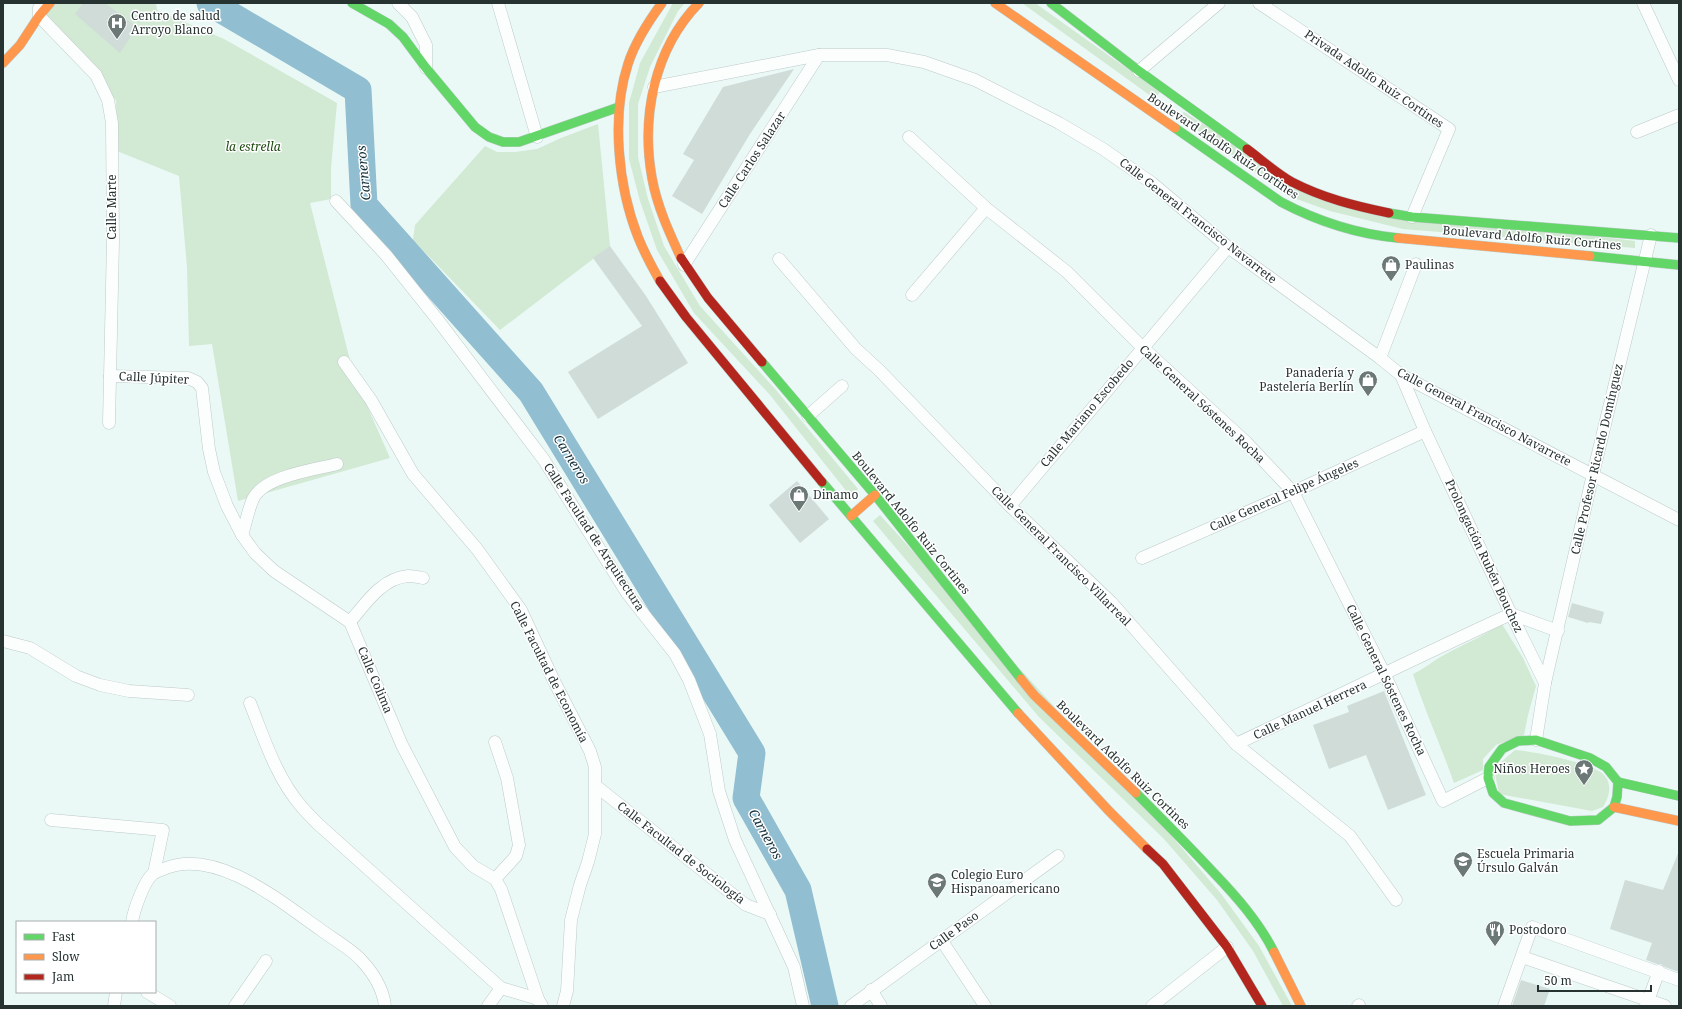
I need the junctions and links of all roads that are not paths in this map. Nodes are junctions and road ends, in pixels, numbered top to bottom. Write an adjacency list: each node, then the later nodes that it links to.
1 (40, 3): 13 (street)
2 (50, 3): 13 (main road)
3 (352, 3): 16 (main road)
4 (398, 3): 16 (street)
5 (498, 3): 26 (street)
6 (662, 3): 21 (main road)
7 (699, 3): 19 (main road, Boulevard Adolfo Ruiz Cortines)
8 (995, 3): 22 (main road, Boulevard Adolfo Ruiz Cortines)
9 (1051, 3): 17 (main road, Boulevard Adolfo Ruiz Cortines)
10 (1219, 3): 17 (street)
11 (1259, 3): 29 (street, Privada Adolfo Ruiz Cortines)
12 (1643, 3): 18 (street)
13 (39, 16): 15 (main road); 43 (street, Calle Marte)
14 (819, 55): 19 (street, Calle General Francisco Navarrete); 32 (street, Calle General Francisco Navarrete); 35 (street, Calle Carlos Salazar)
15 (3, 63)
16 (426, 68): 26 (main road)
17 (1139, 71): 20 (main road, Boulevard Adolfo Ruiz Cortines)
18 (1679, 80)
19 (654, 87): 35 (main road, Boulevard Adolfo Ruiz Cortines)
20 (1167, 99): 22 (main road); 29 (main road, Boulevard Adolfo Ruiz Cortines)
21 (619, 107): 26 (main road); 53 (main road)
22 (1155, 115): 34 (main road, Boulevard Adolfo Ruiz Cortines)
23 (1679, 115): 24 (street)
24 (1637, 132)
25 (909, 136): 28 (street, Calle General Sóstenes Rocha)
26 (537, 137)
27 (336, 201): 80 (street, Calle Facultad de Arquitectura)
28 (986, 208): 38 (street); 39 (street, Calle General Sóstenes Rocha)
29 (1412, 217): 30 (main road, Boulevard Adolfo Ruiz Cortines)
30 (1651, 235): 31 (main road, Boulevard Adolfo Ruiz Cortines); 34 (street, Calle Profesor Ricardo Domínguez)
31 (1679, 238)
32 (1228, 247): 39 (street, Calle Mariano Escobedo); 40 (street, Calle General Francisco Navarrete)
33 (779, 259): 52 (street, Calle General Francisco Villarreal)
34 (1644, 261): 37 (main road, Boulevard Adolfo Ruiz Cortines); 49 (street, Calle Profesor Ricardo Domínguez)
35 (684, 264): 45 (main road, Boulevard Adolfo Ruiz Cortines)
36 (1416, 264): 40 (street)
37 (1679, 265)
38 (912, 295)
39 (1142, 347): 50 (street, Calle General Sóstenes Rocha); 52 (street, Calle Mariano Escobedo)
40 (1380, 358): 42 (street, Calle General Francisco Navarrete)
41 (344, 362): 71 (street, Calle Facultad de Economía)
42 (1401, 375): 47 (street, Prolongación Rubén Bouchez); 49 (street, Calle General Francisco Navarrete)
43 (110, 376): 46 (street, Calle Marte); 55 (street, Calle Júpiter)
44 (842, 386): 45 (street)
45 (808, 416): 51 (main road, Boulevard Adolfo Ruiz Cortines)
46 (109, 423)
47 (1425, 431): 50 (street, Calle General Felipe Ángeles); 58 (street, Prolongación Rubén Bouchez)
48 (337, 464): 55 (street)
49 (1593, 474): 54 (street, Calle General Francisco Navarrete); 60 (street, Calle Profesor Ricardo Domínguez)
50 (1293, 492): 56 (street, Calle General Felipe Ángeles); 62 (street, Calle General Sóstenes Rocha)
51 (875, 496): 53 (main road); 106 (main road, Boulevard Adolfo Ruiz Cortines)
52 (1010, 506): 68 (street, Calle General Francisco Villarreal)
53 (851, 516): 83 (main road)
54 (1679, 520)
55 (242, 535): 59 (street)
56 (1142, 558)
57 (423, 578): 59 (street)
58 (1511, 614): 60 (street); 62 (street, Calle Manuel Herrera); 63 (street, Prolongación Rubén Bouchez)
59 (350, 622): 78 (street, Calle Colima)
60 (1558, 631): 63 (street, Calle Profesor Ricardo Domínguez)
61 (3, 641): 64 (street)
62 (1384, 675): 68 (street, Calle Manuel Herrera); 69 (street, Calle General Sóstenes Rocha)
63 (1545, 683): 66 (street)
64 (188, 695)
65 (250, 703): 88 (street)
66 (1536, 740): 69 (main road); 70 (main road)
67 (495, 742): 78 (street)
68 (1236, 744): 79 (street, Calle General Francisco Villarreal)
69 (1488, 778): 73 (main road)
70 (1618, 782): 72 (main road); 73 (main road)
71 (596, 786): 80 (street, Calle Facultad de Sociología); 99 (street, Calle Facultad de Economía)
72 (1679, 796)
73 (1614, 807): 75 (main road)
74 (51, 820): 77 (street)
75 (1679, 821)
76 (1058, 856): 82 (street, Calle Paso)
77 (154, 873): 81 (street); 97 (street)
78 (494, 879): 92 (street, Calle Colima)
79 (1396, 900)
80 (770, 914): 100 (street, Calle Facultad de Arquitectura)
81 (132, 921)
82 (942, 941): 89 (street, Calle Paso); 103 (street)
83 (1226, 947): 104 (street); 105 (main road)
84 (1522, 956): 86 (street); 93 (street); 107 (street)
85 (266, 961): 96 (street)
86 (1658, 971): 87 (street); 93 (street)
87 (1679, 980)
88 (501, 988): 92 (street); 98 (street)
89 (872, 990): 101 (street, Calle Paso); 102 (street)
90 (116, 993): 94 (street)
91 (148, 993): 95 (street)
92 (540, 1002)
93 (1647, 1003): 108 (street)
94 (114, 1006)
95 (170, 1006)
96 (235, 1006)
97 (385, 1006)
98 (488, 1006)
99 (563, 1006)
100 (803, 1006)
101 (851, 1006)
102 (881, 1006)
103 (985, 1006)
104 (1152, 1006)
105 (1262, 1006)
106 (1301, 1006)
107 (1504, 1006)
108 (1665, 1006)

